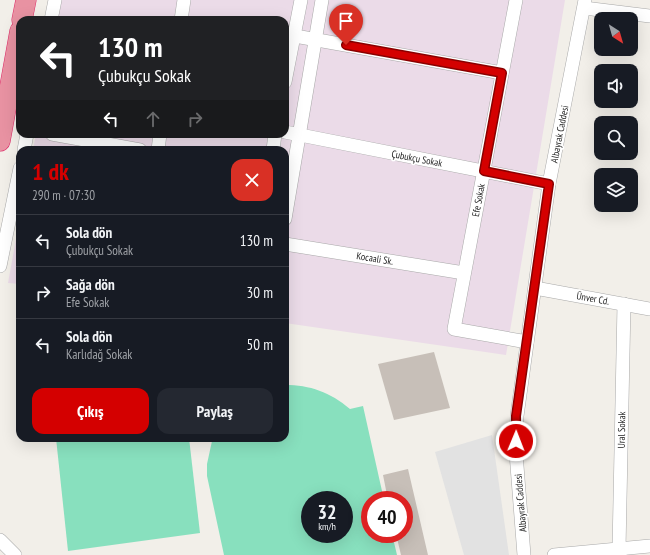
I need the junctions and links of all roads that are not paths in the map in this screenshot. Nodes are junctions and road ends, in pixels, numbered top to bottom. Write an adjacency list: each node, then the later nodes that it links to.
1 (26, 0): 8 (highway)
2 (55, 0): 9 (street)
3 (184, 0): 10 (street)
4 (301, 0): 12 (street)
5 (322, 0): 13 (street)
6 (516, 0): 16 (street, Efe Sokak)
7 (584, 4): 11 (street); 23 (street, Albayrak Caddesi)
8 (23, 16)
9 (52, 16)
10 (182, 16)
11 (650, 16)
12 (295, 36): 13 (street); 15 (street)
13 (314, 39): 16 (street); 18 (street)
14 (16, 53): 20 (highway)
15 (289, 64)
16 (502, 73): 22 (street, Efe Sokak)
17 (289, 133): 18 (street, Çubukçu Sokak)
18 (300, 134): 22 (street, Çubukçu Sokak); 25 (street)
19 (74, 138): 21 (street)
20 (0, 141)
21 (118, 146)
22 (484, 171): 23 (street, Çubukçu Sokak); 28 (street, Efe Sokak)
23 (549, 184): 29 (street, Albayrak Caddesi)
24 (16, 188): 27 (street)
25 (289, 196)
26 (289, 245): 28 (street, Kocaali Sk.)
27 (0, 266)
28 (464, 273): 32 (street, Efe Sokak)
29 (535, 288): 30 (street, Ünver Cd.); 32 (street, Albayrak Caddesi)
30 (624, 304): 31 (street, Ünver Cd.); 35 (street, Ural Sokak)
31 (650, 308)
32 (527, 342): 37 (street, Albayrak Caddesi)
33 (0, 540): 36 (street)
34 (650, 546): 35 (street)
35 (619, 552): 38 (street)
36 (15, 555)
37 (524, 555)
38 (554, 555)

